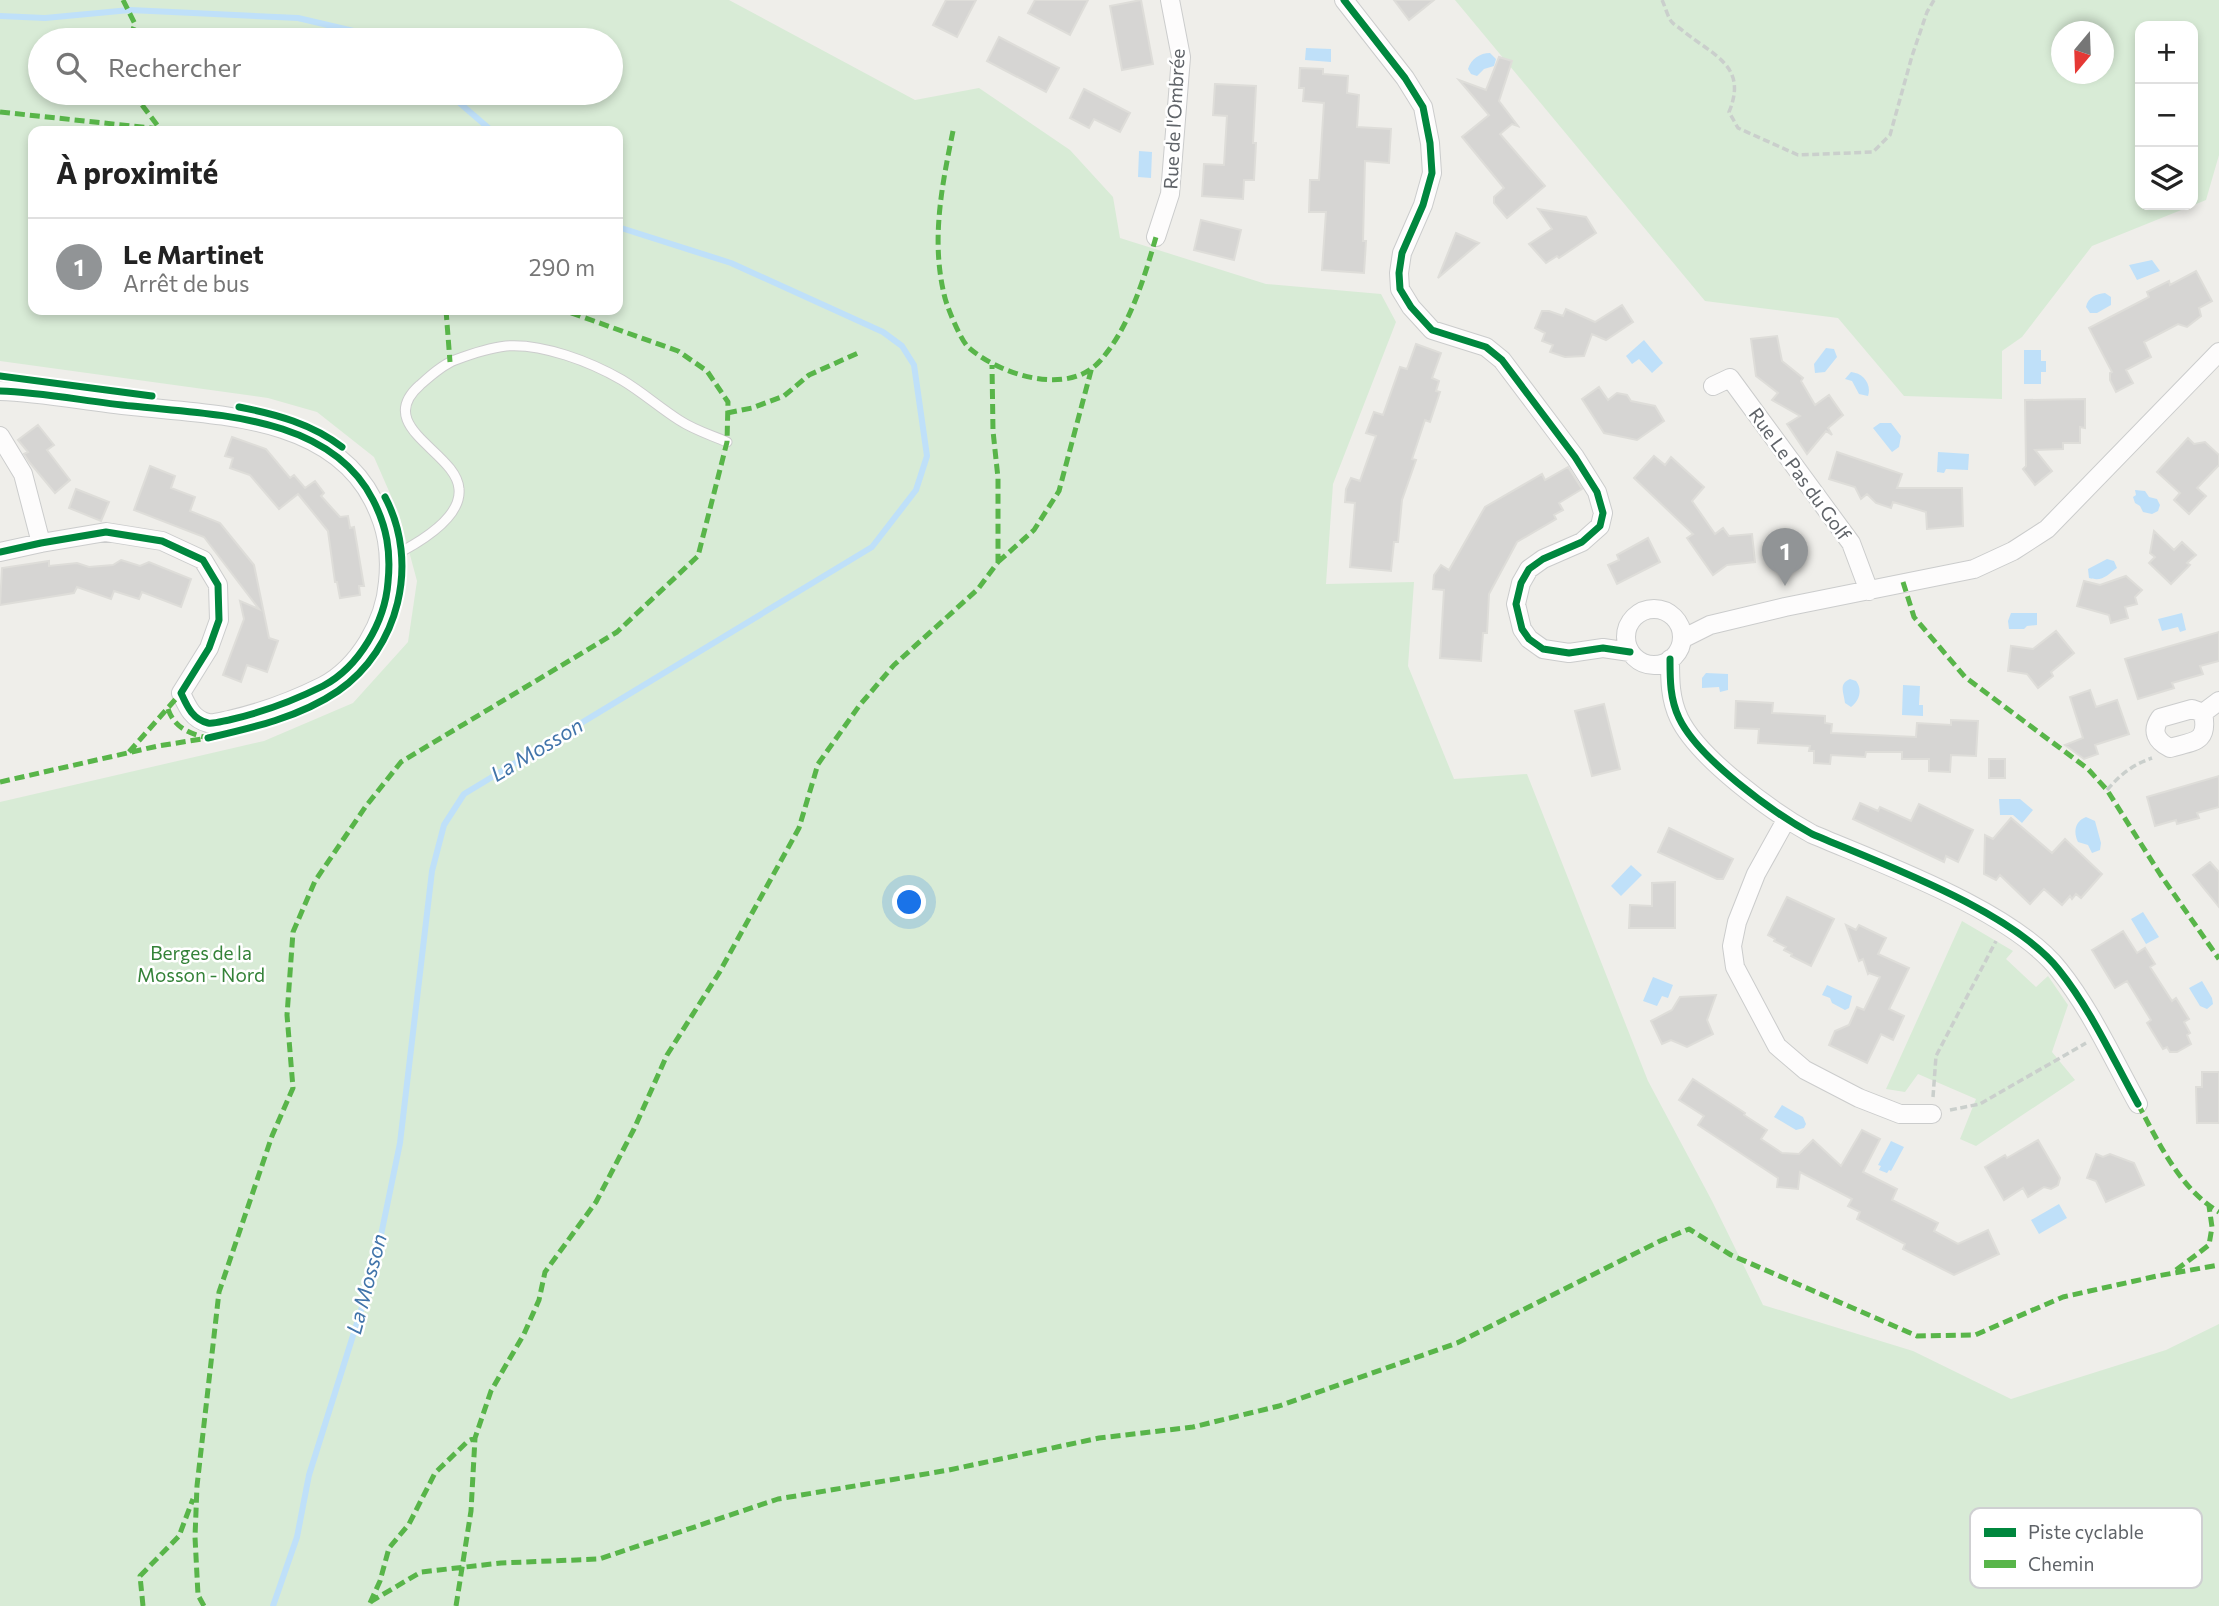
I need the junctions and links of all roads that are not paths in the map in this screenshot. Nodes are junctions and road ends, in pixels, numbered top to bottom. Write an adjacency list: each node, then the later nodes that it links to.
1 (1170, 0): 3 (street, Rue de l'Ombrée)
2 (1344, 0): 14 (street)
3 (1156, 237)
4 (2219, 352): 12 (street)
5 (1713, 386): 12 (street, Rue Le Pas du Golf)
6 (0, 391): 11 (street)
7 (0, 436): 9 (street)
8 (727, 442): 11 (lane)
9 (41, 542): 10 (street); 11 (street)
10 (0, 552)
11 (391, 556)
12 (1869, 590): 13 (street)
13 (1680, 631): 14 (street); 15 (street)
14 (1628, 644): 15 (street)
15 (1662, 662): 18 (street)
16 (2219, 701): 17 (street)
17 (2203, 713): 17 (street)
18 (1786, 820): 19 (street); 20 (street)
19 (2137, 1104)
20 (1932, 1114)

